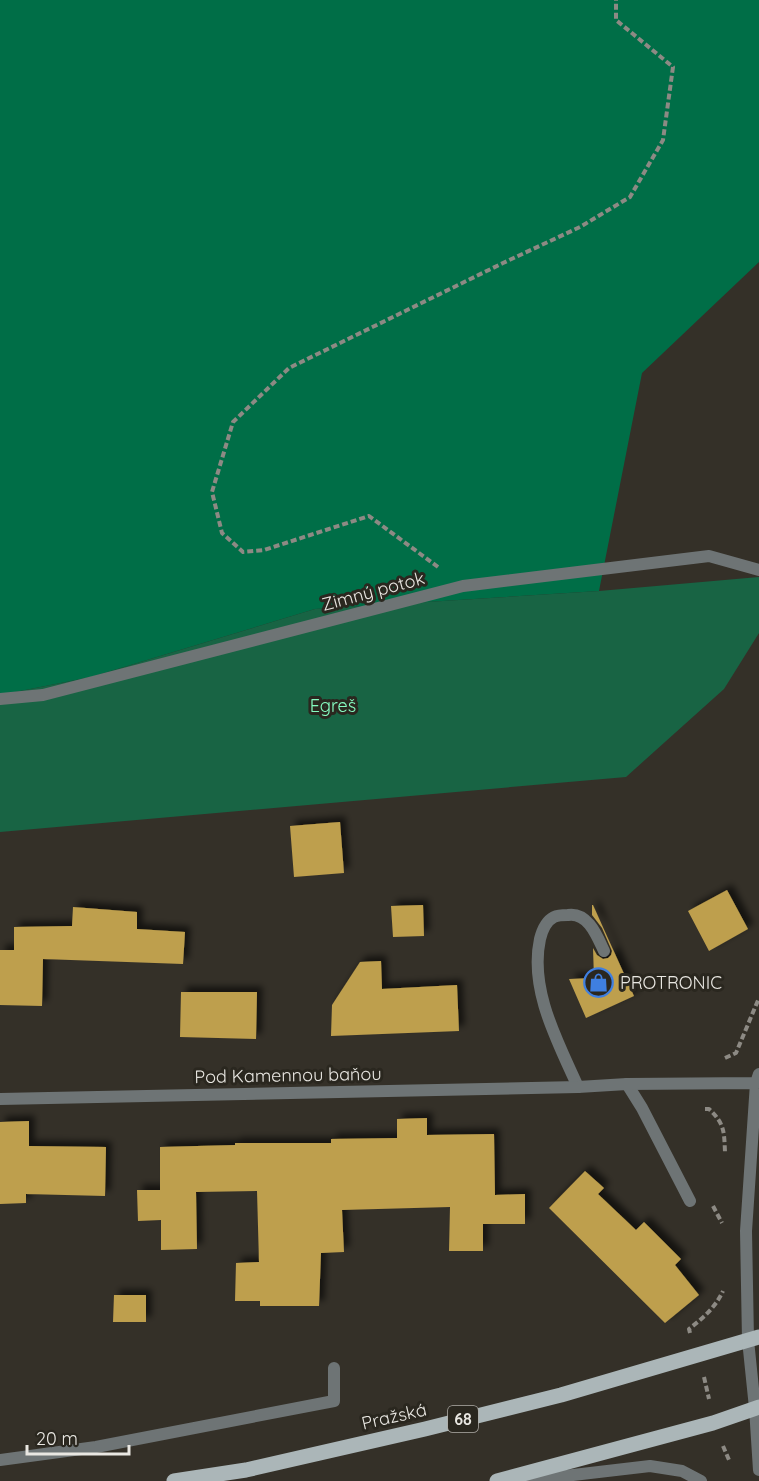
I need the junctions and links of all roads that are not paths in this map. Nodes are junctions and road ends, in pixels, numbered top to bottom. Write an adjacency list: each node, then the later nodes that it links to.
1 (759, 570): 2 (street, Zimný potok)
2 (0, 699)
3 (604, 951): 6 (street)
4 (758, 1078): 5 (street, Pod Kamennou baňou); 8 (street, Pod Kamennou baňou)
5 (627, 1084): 6 (street, Pod Kamennou baňou); 10 (street)
6 (578, 1087): 7 (street, Pod Kamennou baňou)
7 (0, 1099)
8 (753, 1139): 9 (street, Pod Kamennou baňou); 11 (street, Pod Kamennou baňou)
9 (759, 1159)
10 (690, 1201)
11 (754, 1339): 13 (street, Pod Kamennou baňou); 16 (main road, Pražská / 68)
12 (334, 1368): 14 (street)
13 (757, 1408): 15 (street, Pod Kamennou baňou); 17 (main road)
14 (0, 1460)
15 (758, 1464)
16 (174, 1481)
17 (497, 1481)
18 (522, 1481): 19 (street)
19 (701, 1481)

